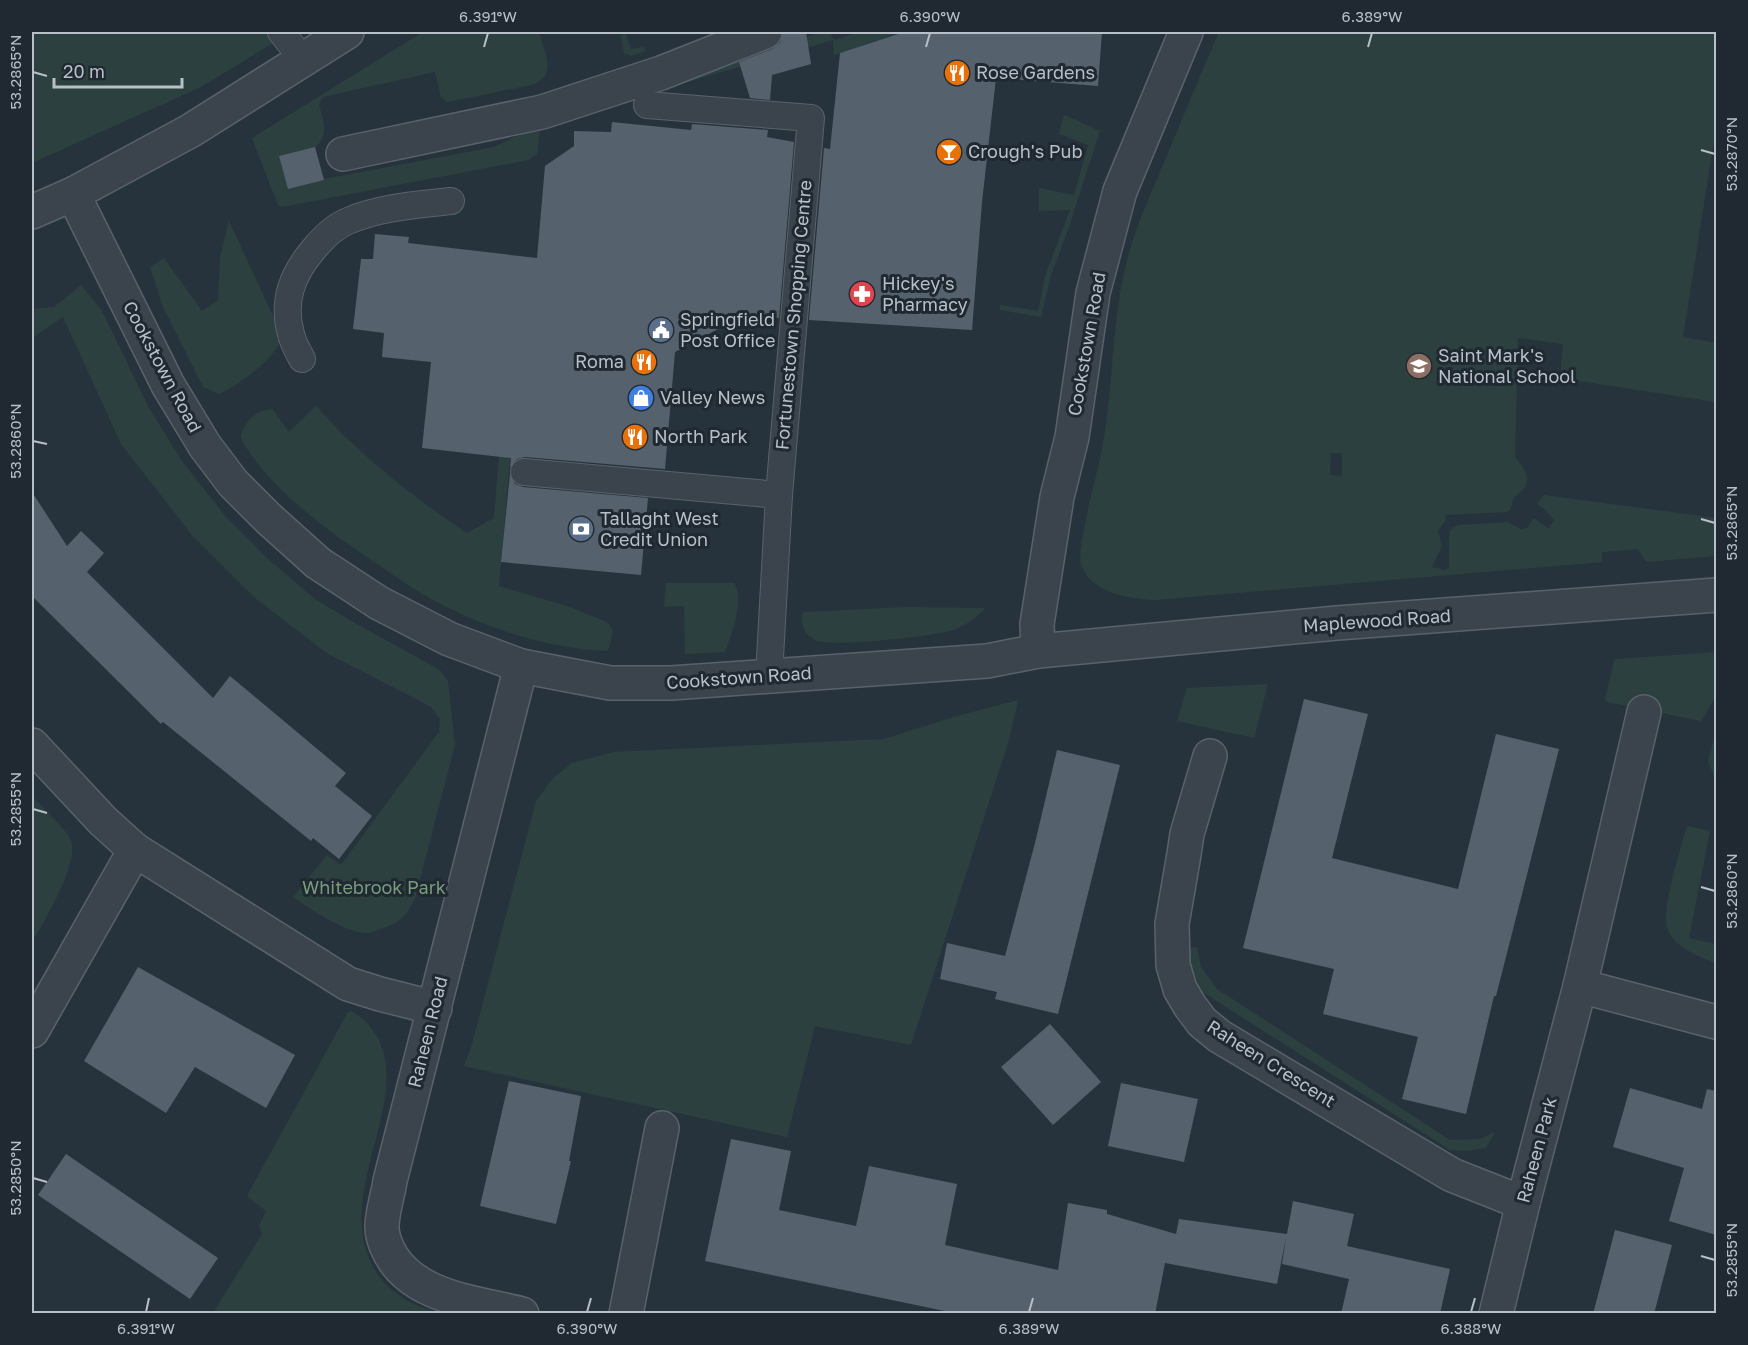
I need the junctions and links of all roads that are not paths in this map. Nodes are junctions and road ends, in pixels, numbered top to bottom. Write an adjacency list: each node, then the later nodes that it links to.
1 (282, 32): 5 (lane)
2 (347, 32): 5 (street)
3 (765, 32): 7 (street)
4 (1186, 32): 15 (street, Cookstown Road)
5 (302, 58): 8 (street)
6 (647, 105): 13 (lane, Fortunestown Shopping Centre)
7 (343, 154)
8 (73, 194): 10 (street); 16 (street, Cookstown Road)
9 (451, 201): 11 (lane)
10 (32, 212)
11 (302, 359)
12 (524, 472): 13 (lane)
13 (779, 495): 17 (lane, Fortunestown Shopping Centre)
14 (1716, 595): 15 (street, Maplewood Road)
15 (1038, 651): 17 (street, Cookstown Road)
16 (521, 666): 17 (street, Cookstown Road); 23 (street, Raheen Road)
17 (769, 676)
18 (1644, 711): 22 (street, Raheen Park)
19 (32, 745): 21 (street)
20 (1210, 756): 27 (street, Raheen Crescent)
21 (135, 850): 23 (street); 25 (street)
22 (1580, 986): 24 (street); 27 (street, Raheen Park)
23 (435, 1008): 28 (street, Raheen Road)
24 (1716, 1022)
25 (32, 1031)
26 (662, 1128): 29 (street)
27 (1522, 1203): 30 (street, Raheen Park)
28 (522, 1314)
29 (626, 1314)
30 (1496, 1314)

